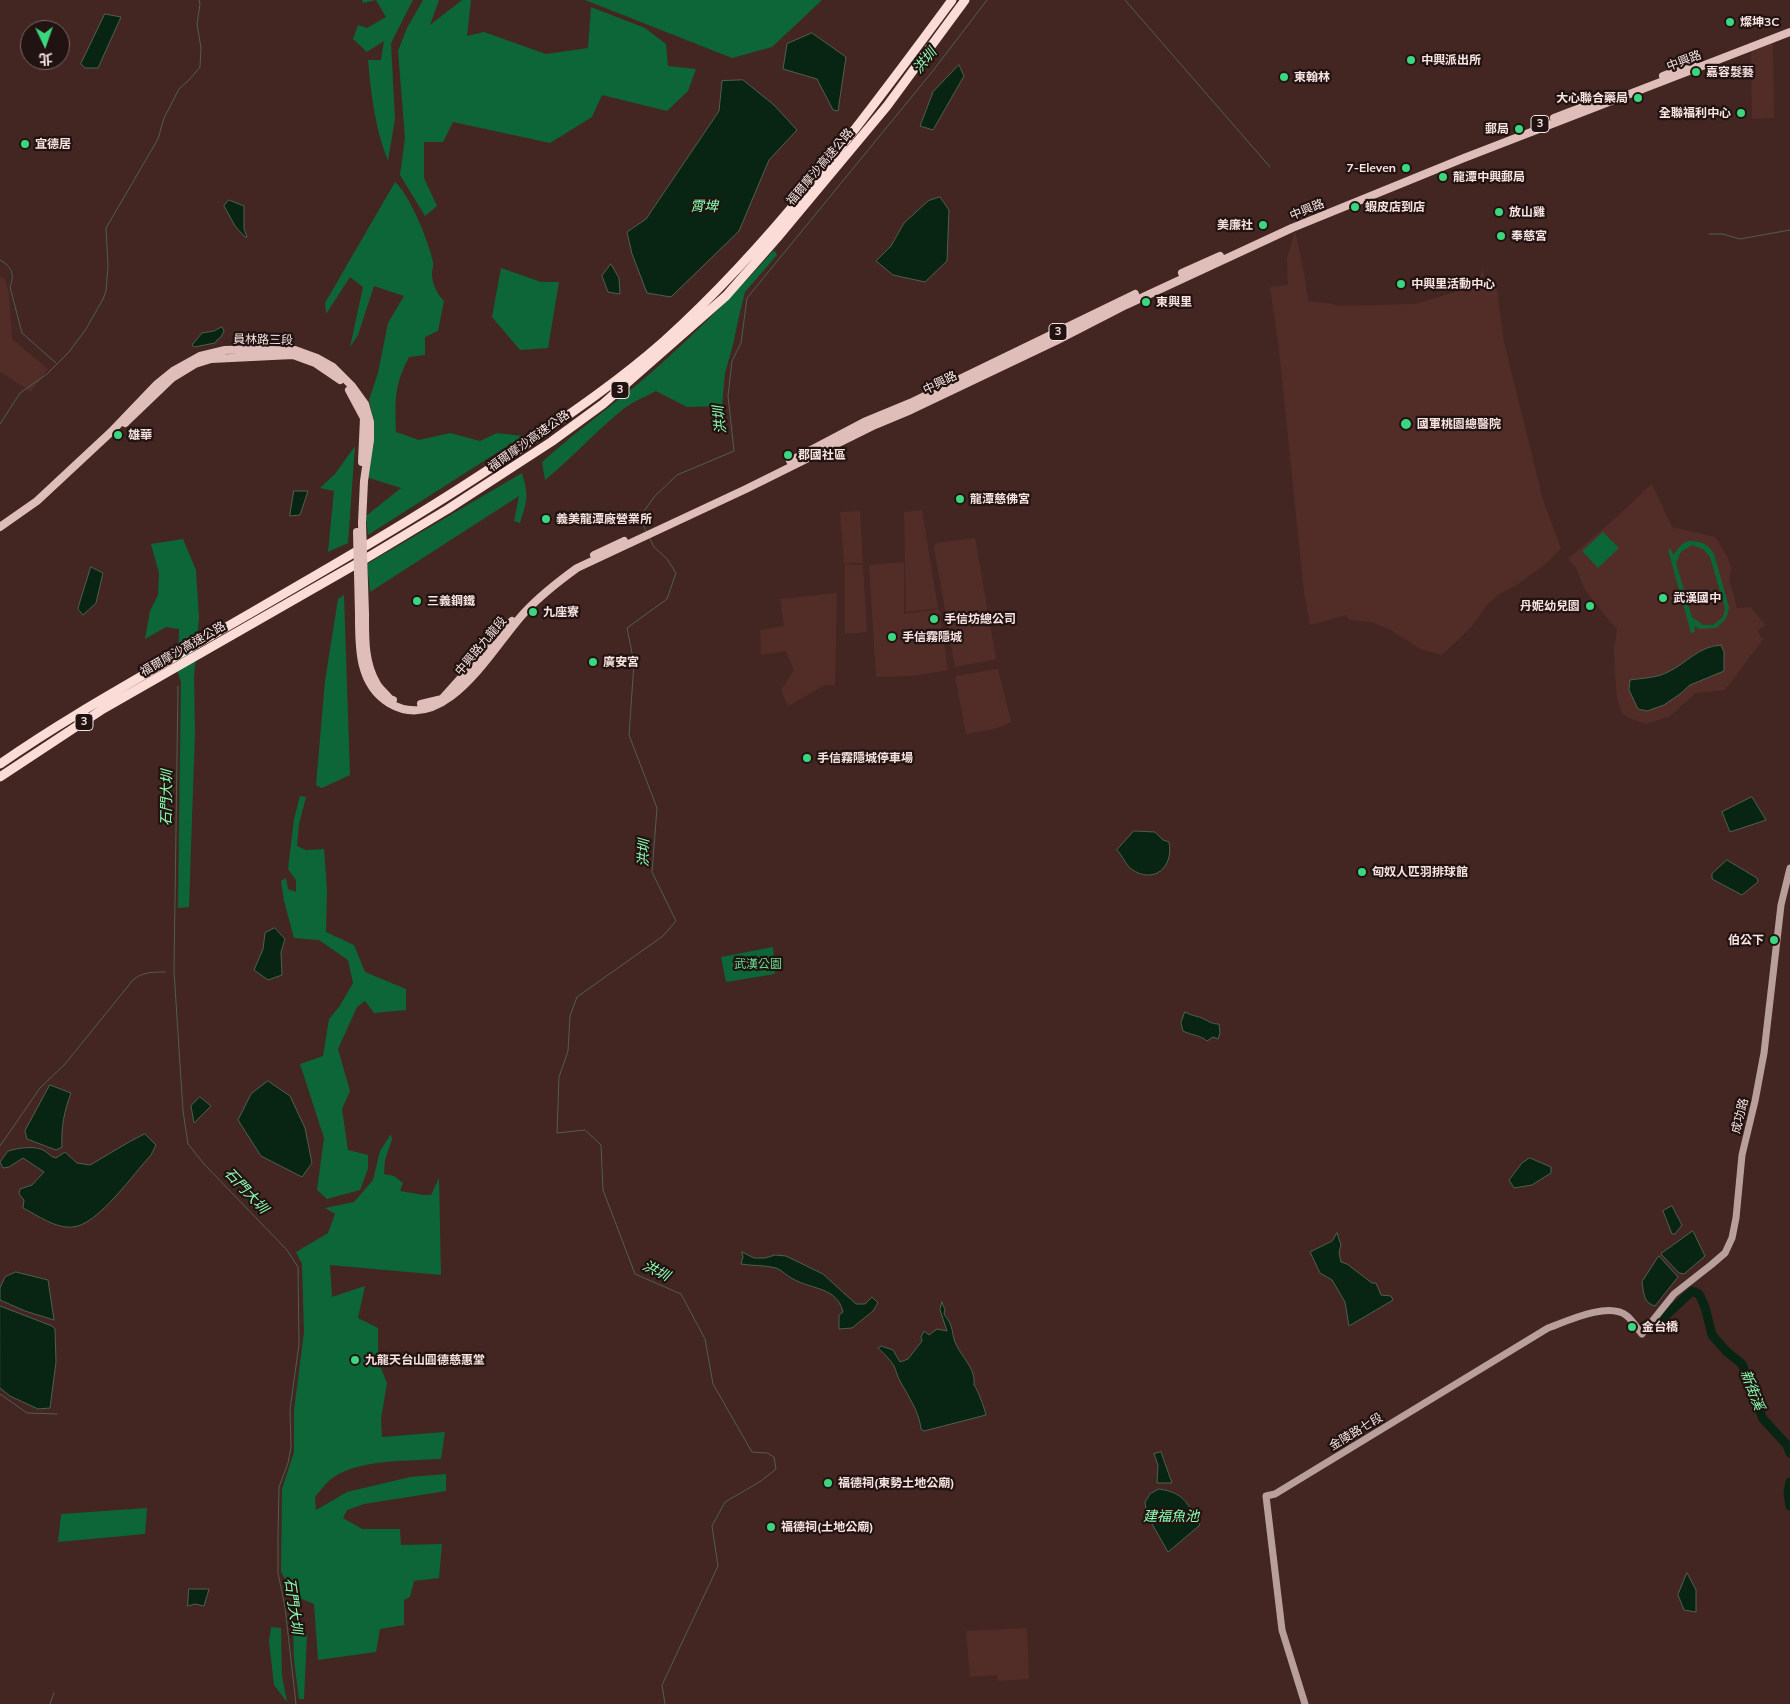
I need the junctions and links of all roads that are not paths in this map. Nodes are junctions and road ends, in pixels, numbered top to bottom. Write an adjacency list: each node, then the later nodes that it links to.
1 (952, 0): 8 (highway, 福爾摩沙高速公路 / 3)
2 (965, 0): 9 (highway, 福爾摩沙高速公路 / 3)
3 (1790, 27): 5 (main road, 中興路 / 3)
4 (1790, 32): 5 (main road, 中興路 / 3)
5 (846, 435): 7 (main road, 中興路九龍段 / 3)
6 (0, 527): 7 (main road, 員林路三段 / 3, bridge)
7 (362, 643)
8 (0, 764)
9 (0, 776)
10 (1790, 868): 11 (street, 成功路)
11 (1642, 1334): 12 (street, 金陵路七段)
12 (1305, 1704)

